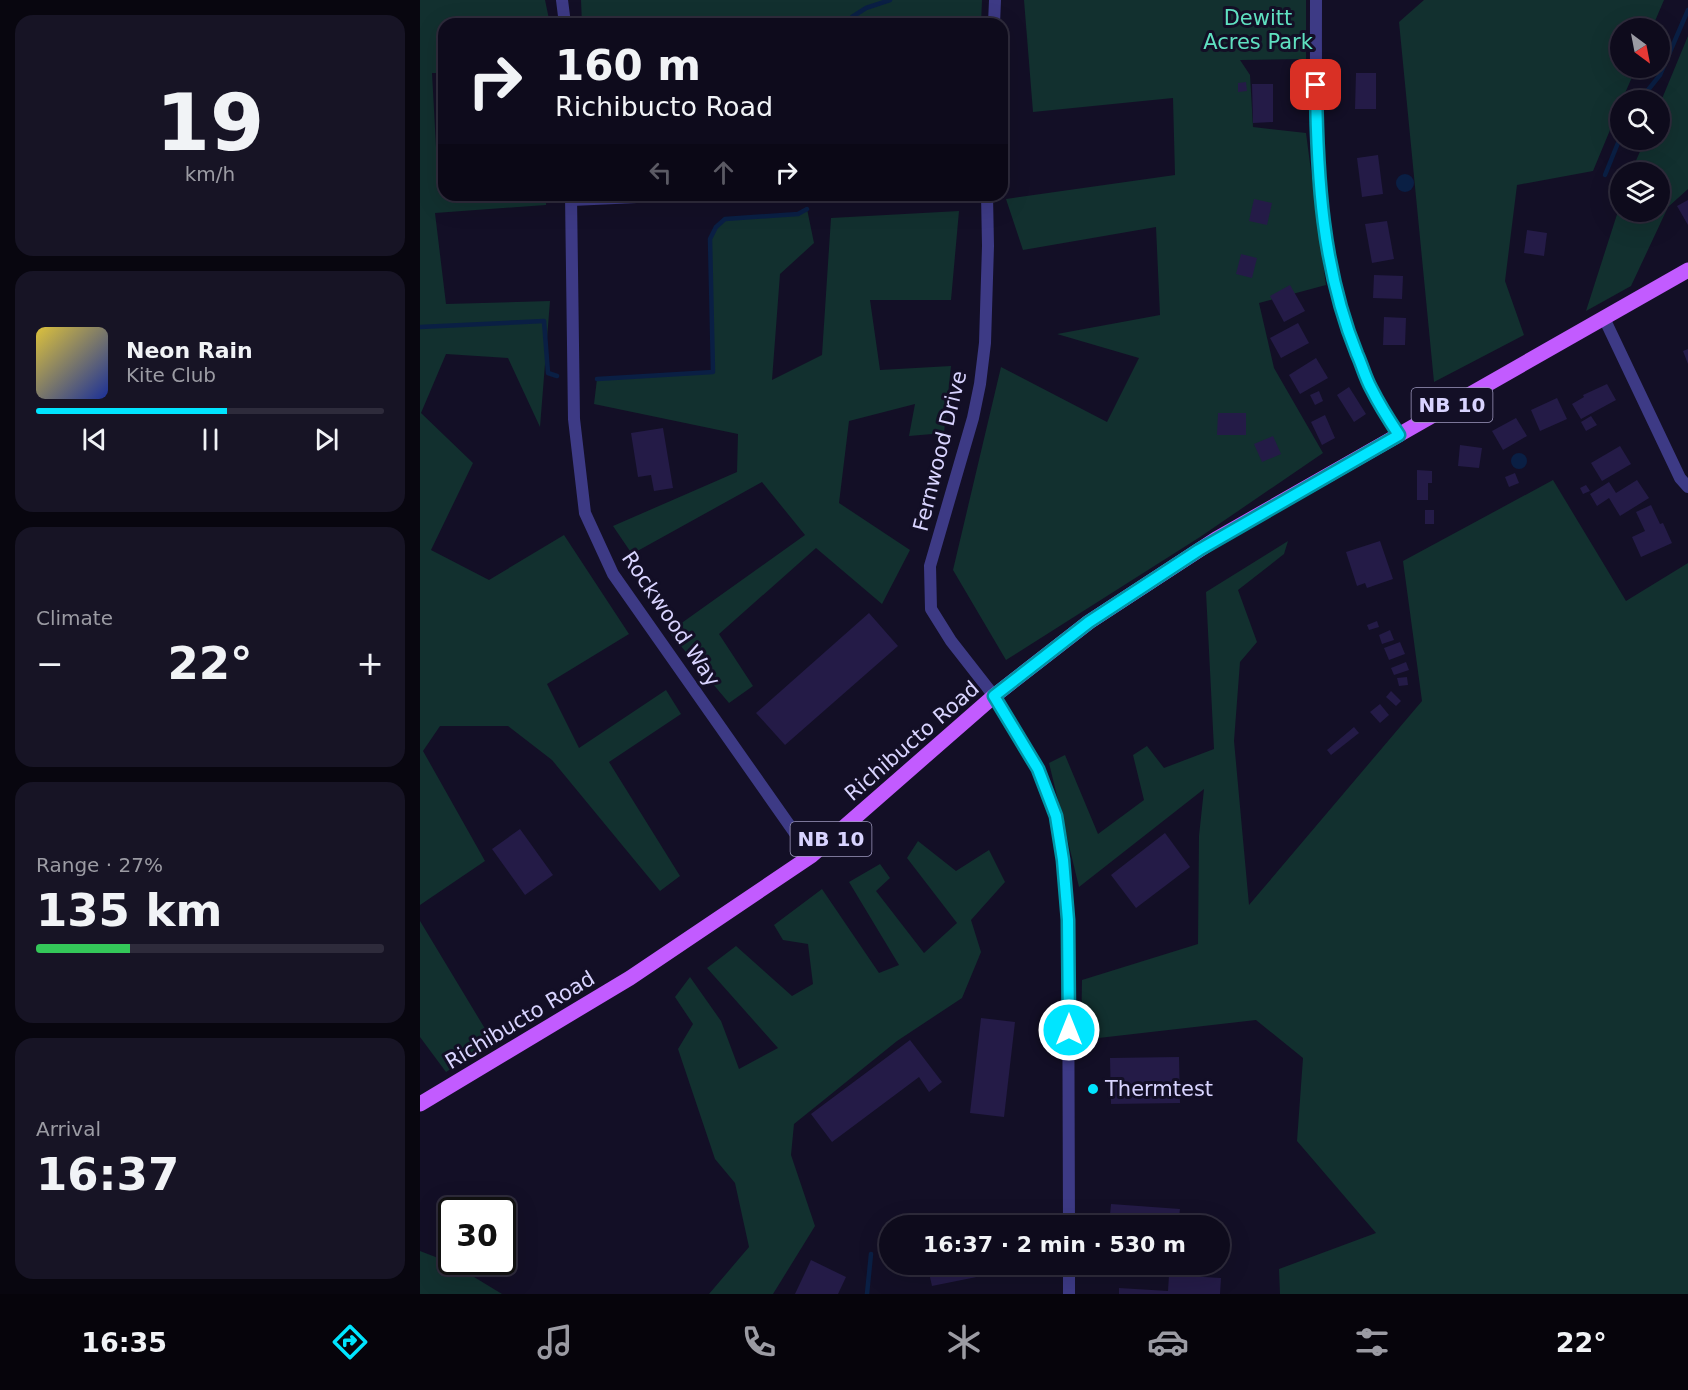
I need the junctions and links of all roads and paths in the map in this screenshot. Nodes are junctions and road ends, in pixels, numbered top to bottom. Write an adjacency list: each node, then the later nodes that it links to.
1 (562, 0): 4 (street)
2 (995, 0): 5 (street)
3 (1316, 0): 10 (street)
4 (565, 18)
5 (994, 18)
6 (572, 201): 13 (street, Rockwood Way)
7 (987, 201): 12 (street, Fernwood Drive)
8 (1688, 270): 9 (main road, NB 10)
9 (1604, 318): 10 (main road, NB 10); 11 (street)
10 (1399, 435): 12 (main road, Richibucto Road / NB 10)
11 (1688, 487)
12 (994, 696): 13 (main road, Richibucto Road / NB 10); 15 (street, Fernwood Drive)
13 (811, 856): 14 (main road, Richibucto Road / NB 10)
14 (420, 1104)
15 (1069, 1215)
16 (1069, 1275): 17 (street)
17 (1070, 1294)

